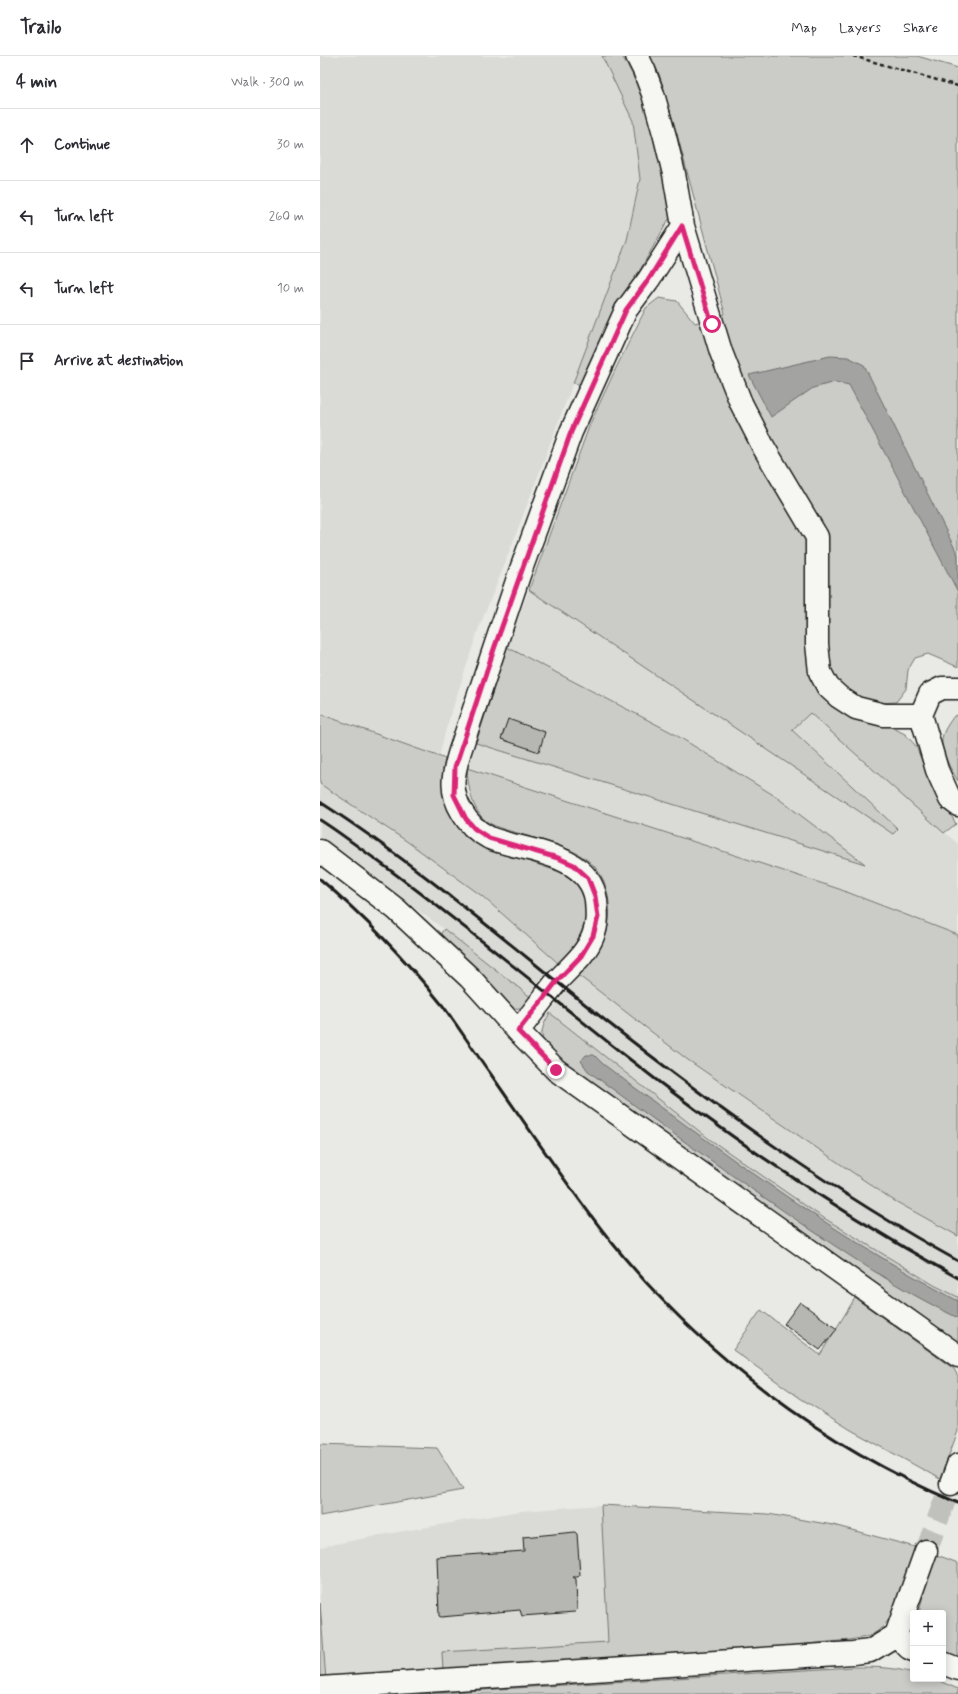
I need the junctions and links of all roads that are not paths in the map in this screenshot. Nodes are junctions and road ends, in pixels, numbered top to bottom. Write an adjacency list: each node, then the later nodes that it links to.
1 (637, 56): 2 (street)
2 (682, 226): 4 (street); 7 (street)
3 (958, 688): 4 (street)
4 (921, 715): 5 (street)
5 (958, 805)
6 (320, 851): 7 (street)
7 (518, 1031): 8 (street)
8 (958, 1356)
9 (926, 1551): 10 (street)
10 (896, 1635): 11 (street); 14 (street)
11 (910, 1648)
12 (946, 1664): 13 (street)
13 (958, 1669)
14 (320, 1688)

